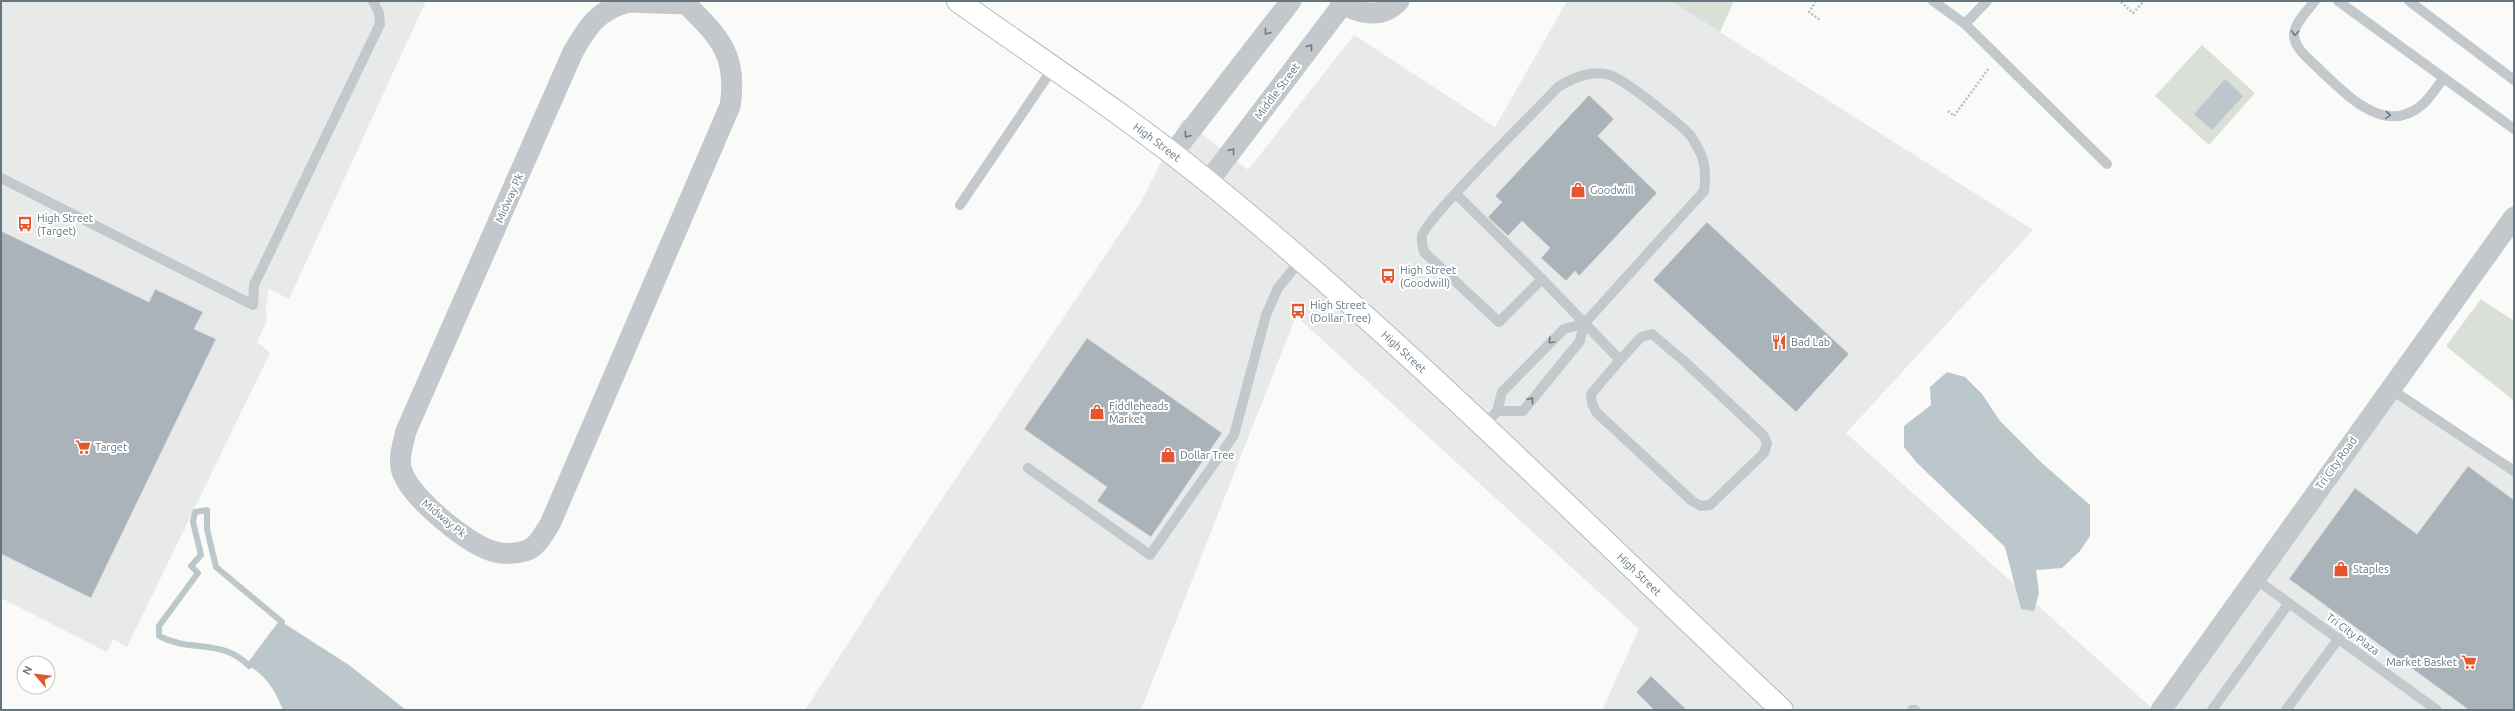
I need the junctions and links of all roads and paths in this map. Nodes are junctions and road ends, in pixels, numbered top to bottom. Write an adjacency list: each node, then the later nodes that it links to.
1 (373, 1): 25 (lane)
2 (1291, 1): 23 (street, one-way to 23)
3 (1399, 1): 12 (street)
4 (1816, 1): 15 (path)
5 (1933, 1): 16 (lane)
6 (1987, 1): 16 (lane)
7 (2144, 1): 13 (path)
8 (2315, 1): 19 (lane, one-way to 19)
9 (2338, 1): 19 (lane)
10 (2409, 1): 20 (lane)
11 (686, 2): 11 (street, Midway Pk)
12 (1341, 2): 26 (street, Middle Street, one-way to 12)
13 (2121, 2)
14 (963, 3): 18 (main road, High Street)
15 (1820, 20)
16 (1965, 24): 17 (lane)
17 (1998, 57): 21 (path); 24 (lane)
18 (1053, 68): 23 (main road, High Street); 28 (lane)
19 (2444, 78): 22 (lane)
20 (2514, 80)
21 (1948, 111)
22 (2514, 128)
23 (1173, 154): 26 (main road, High Street)
24 (2107, 164)
25 (1, 178)
26 (1208, 182): 30 (main road, High Street)
27 (1456, 194): 31 (lane); 31 (lane); 32 (lane)
28 (960, 204)
29 (2514, 217): 34 (street, Tri City Road)
30 (1301, 260): 35 (main road, High Street); 36 (lane)
31 (1542, 279): 32 (lane)
32 (1584, 324): 33 (lane); 35 (lane, one-way to 35); 35 (lane, one-way to 32)
33 (1620, 360): 33 (lane)
34 (2389, 388): 37 (lane); 38 (street, Tri City Road)
35 (1490, 419): 41 (main road, High Street)
36 (1028, 468)
37 (2514, 471)
38 (2254, 578): 39 (lane, Tri City Plaza); 44 (street, Tri City Road)
39 (2289, 603): 40 (lane, Tri City Plaza); 45 (lane)
40 (2339, 638): 46 (lane); 47 (lane, Tri City Plaza)
41 (1782, 710)
42 (1912, 710): 43 (lane)
43 (1915, 710)
44 (2161, 710)
45 (2212, 710)
46 (2286, 710)
47 (2437, 710)

